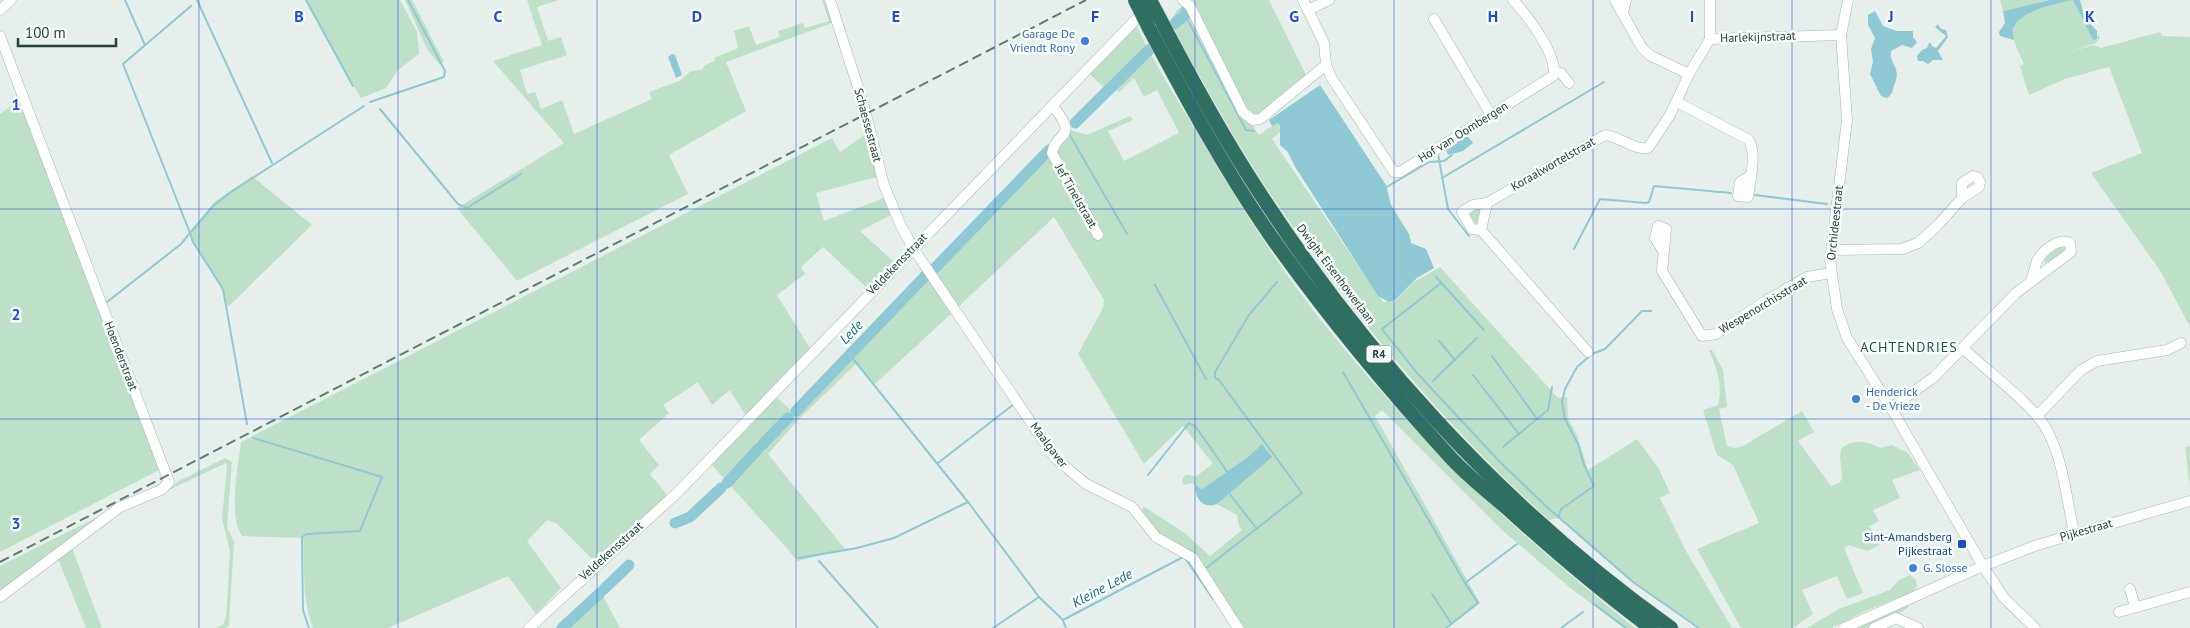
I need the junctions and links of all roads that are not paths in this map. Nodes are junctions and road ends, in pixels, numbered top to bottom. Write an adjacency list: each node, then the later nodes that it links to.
1 (11, 0): 13 (street)
2 (830, 0): 34 (street, Schaessestraat)
3 (1135, 0): 17 (highway, R4, bridge)
4 (1152, 0): 17 (highway, R4, bridge); 26 (street, Veldekensstraat)
5 (1183, 0): 21 (street)
6 (1303, 0): 14 (street)
7 (1328, 0): 14 (street)
8 (1513, 0): 22 (street)
9 (1615, 0): 15 (street)
10 (1626, 0): 15 (street)
11 (1710, 0): 20 (street)
12 (1848, 0): 18 (street, Orchideestraat)
13 (0, 10)
14 (1308, 10): 21 (street)
15 (1623, 13): 23 (street)
16 (1434, 18): 27 (street)
17 (1155, 24): 54 (highway, R4); 55 (highway, Dwight Eisenhowerlaan / R4)
18 (1841, 35): 20 (street, Harlekijnstraat); 35 (street, Orchideestraat)
19 (0, 36): 49 (street, Hoenderstraat)
20 (1710, 39): 23 (street, Harlekijnstraat)
21 (1326, 65): 27 (street, Hof van Oombergen)
22 (1554, 71): 24 (street); 27 (street, Hof van Oombergen)
23 (1688, 74): 25 (street, Harlekijnstraat)
24 (1568, 83)
25 (1676, 102): 28 (street, Harlekijnstraat); 29 (street)
26 (1053, 106): 33 (street, Jef Tinelstraat); 34 (street, Veldekensstraat)
27 (1491, 115)
28 (1651, 150): 31 (street, Koraalwortelstraat)
29 (1750, 176)
30 (1962, 198): 35 (street)
31 (1487, 203): 32 (street); 32 (street, Koraalwortelstraat)
32 (1481, 230): 41 (street, Koraalwortelstraat)
33 (1098, 235)
34 (913, 248): 52 (street, Veldekensstraat); 53 (street, Maalgaver)
35 (1832, 250): 37 (street, Orchideestraat)
36 (1662, 251): 37 (street, Wespenorchisstraat)
37 (1831, 273): 42 (street, Orchideestraat)
38 (2032, 280): 40 (street)
39 (2182, 343): 43 (street)
40 (1963, 348): 42 (street); 43 (street)
41 (1588, 352)
42 (1891, 408): 46 (street, Orchideestraat)
43 (2036, 416): 45 (street)
44 (2190, 501): 45 (street, Pijkestraat)
45 (2074, 533): 46 (street, Pijkestraat)
46 (1983, 566): 56 (street, Pijkestraat); 59 (street, Orchideestraat)
47 (2130, 589): 50 (street)
48 (2190, 592): 50 (street)
49 (0, 597)
50 (2135, 607): 51 (street)
51 (2119, 612)
52 (528, 628)
53 (1238, 628)
54 (1651, 628)
55 (1671, 628)
56 (1844, 628)
57 (1874, 628): 58 (street)
58 (1918, 628)
59 (2035, 628)

